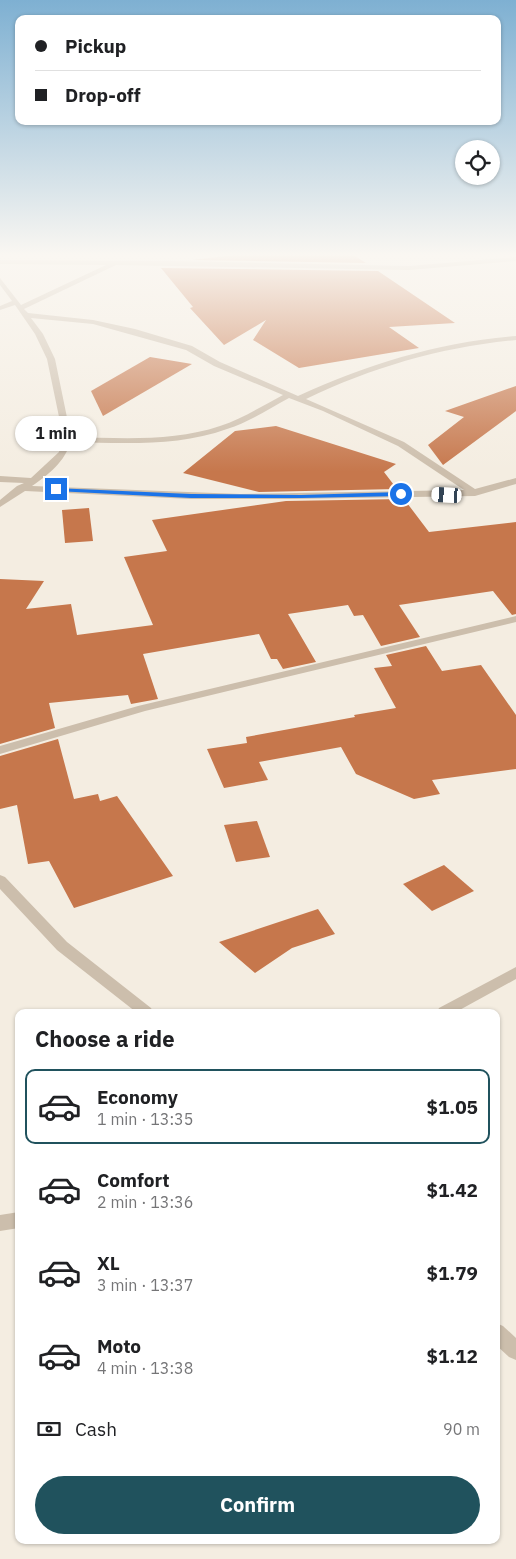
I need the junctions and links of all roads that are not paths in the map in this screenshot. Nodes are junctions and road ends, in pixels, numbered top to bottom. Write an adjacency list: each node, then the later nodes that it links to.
1 (34, 327): 6 (street)
2 (112, 327): 4 (street)
3 (516, 338): 5 (street)
4 (289, 395): 5 (street); 6 (street)
5 (298, 399): 13 (street)
6 (66, 439): 8 (street)
7 (0, 478): 8 (street)
8 (31, 481): 11 (street)
9 (516, 481): 10 (street)
10 (506, 485): 12 (street); 13 (street)
11 (20, 488): 13 (street); 14 (street)
12 (516, 492)
13 (475, 493)
14 (0, 504)
15 (516, 619): 16 (street)
16 (0, 750)
17 (0, 880): 19 (street)
18 (516, 972): 20 (street)
19 (142, 1009)
20 (449, 1009)
21 (15, 1221): 22 (street)
22 (0, 1223)

